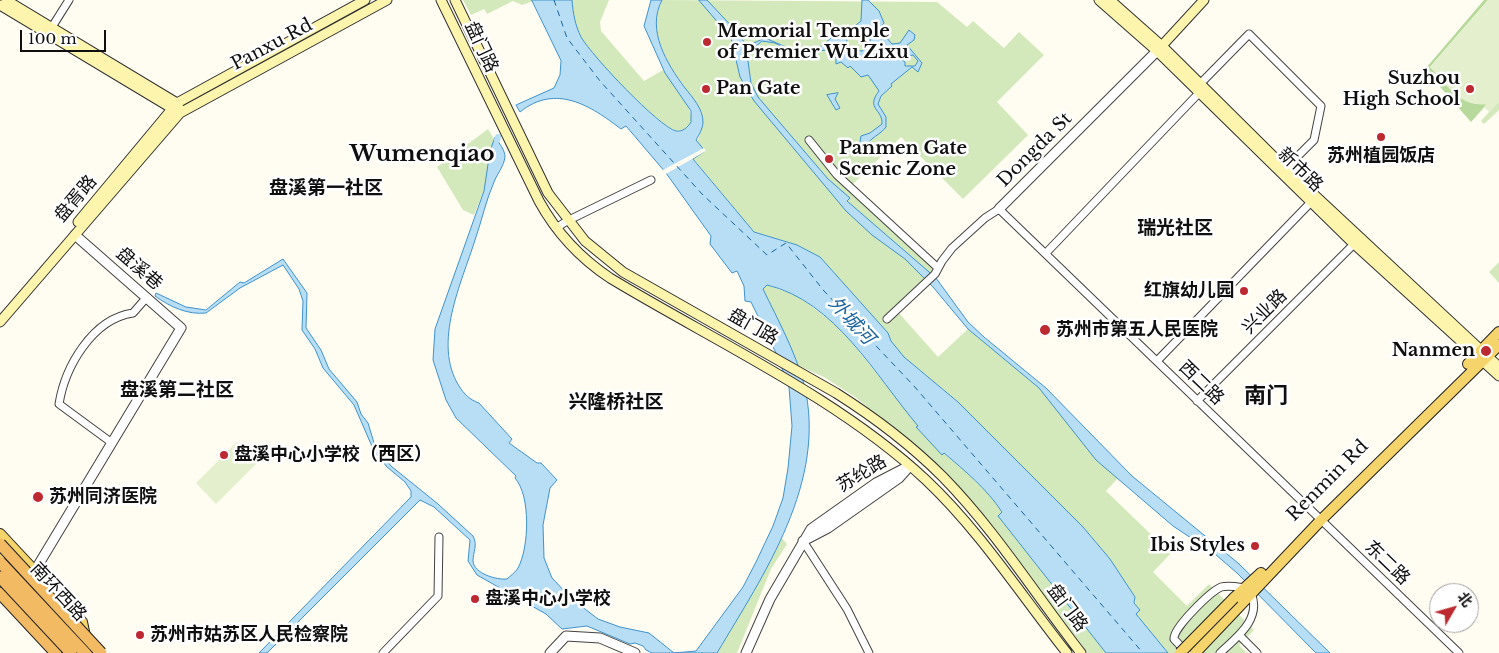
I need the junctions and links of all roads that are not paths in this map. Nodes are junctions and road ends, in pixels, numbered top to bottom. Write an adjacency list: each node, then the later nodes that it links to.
1 (6, 0): 11 (main road)
2 (70, 0): 11 (street)
3 (365, 0): 14 (main road, Panxu Rd)
4 (387, 0): 14 (main road, Panxu Rd)
5 (441, 0): 21 (main road, 盘门路)
6 (455, 0): 20 (main road, 盘门路)
7 (1099, 0): 12 (main road, 新市路)
8 (1110, 0): 12 (main road, 新市路)
9 (1204, 0): 12 (main road, Dongda St)
10 (0, 5): 14 (main road)
11 (52, 27): 14 (main road)
12 (1159, 48): 13 (main road, 新市路); 19 (street, Dongda St)
13 (1199, 89): 16 (main road, 新市路); 16 (street); 18 (main road, 新市路); 24 (street)
14 (177, 108): 22 (main road, 盘胥路); 27 (main road, 盘胥路)
15 (809, 140): 25 (street)
16 (1286, 168): 18 (main road, 新市路)
17 (651, 180): 20 (street)
18 (1313, 200): 23 (main road, 新市路); 32 (main road, 新市路); 33 (street)
19 (999, 209): 24 (street, 西二路); 25 (street, Dongda St)
20 (567, 220): 21 (street); 38 (main road, 盘门路)
21 (556, 228): 39 (main road, 盘门路)
22 (75, 235): 26 (street, 盘溪巷); 29 (main road, 盘胥路)
23 (1354, 244): 32 (main road, 新市路); 36 (street, 兴业路)
24 (1046, 253): 33 (street, 西二路)
25 (937, 271): 28 (street, Dongda St)
26 (147, 297): 37 (street, 盘溪巷); 37 (street)
27 (0, 316)
28 (887, 320)
29 (0, 322)
30 (1499, 332): 32 (main road, Renmin Rd)
31 (1499, 345): 32 (main road, Renmin Rd)
32 (1481, 356): 34 (main road); 35 (main road); 40 (main road, Renmin Rd)
33 (1157, 361): 36 (street, 西二路)
34 (1499, 367)
35 (1499, 376)
36 (1197, 401): 40 (street, 西二路)
37 (112, 443): 47 (street)
38 (919, 454): 39 (main road); 67 (main road, 盘门路)
39 (910, 466): 43 (street, 苏纶路); 66 (main road, 盘门路)
40 (1318, 518): 51 (main road, Renmin Rd); 73 (street, 东二路)
41 (0, 534): 47 (main road)
42 (439, 537): 62 (street)
43 (803, 542): 57 (street); 65 (street)
44 (0, 544): 61 (highway, bridge)
45 (0, 554): 49 (main road, 南环西路)
46 (0, 562): 56 (highway, bridge)
47 (35, 571): 49 (street); 56 (main road)
48 (0, 578): 60 (highway, bridge)
49 (28, 583): 53 (street); 56 (main road, 南环西路)
50 (0, 587): 53 (main road)
51 (1248, 591): 54 (main road, Renmin Rd); 55 (street); 69 (street)
52 (0, 593): 58 (highway)
53 (13, 602): 59 (main road)
54 (1237, 602): 68 (main road, Renmin Rd, bridge); 70 (main road, Renmin Rd)
55 (1239, 635): 71 (street); 72 (street)
56 (88, 651)
57 (747, 652)
58 (56, 653)
59 (62, 653)
60 (71, 653)
61 (101, 653)
62 (384, 653)
63 (550, 653): 64 (street)
64 (635, 653)
65 (869, 653)
66 (1068, 653)
67 (1081, 653)
68 (1180, 653)
69 (1187, 653)
70 (1195, 653)
71 (1220, 653)
72 (1257, 653)
73 (1459, 653)

